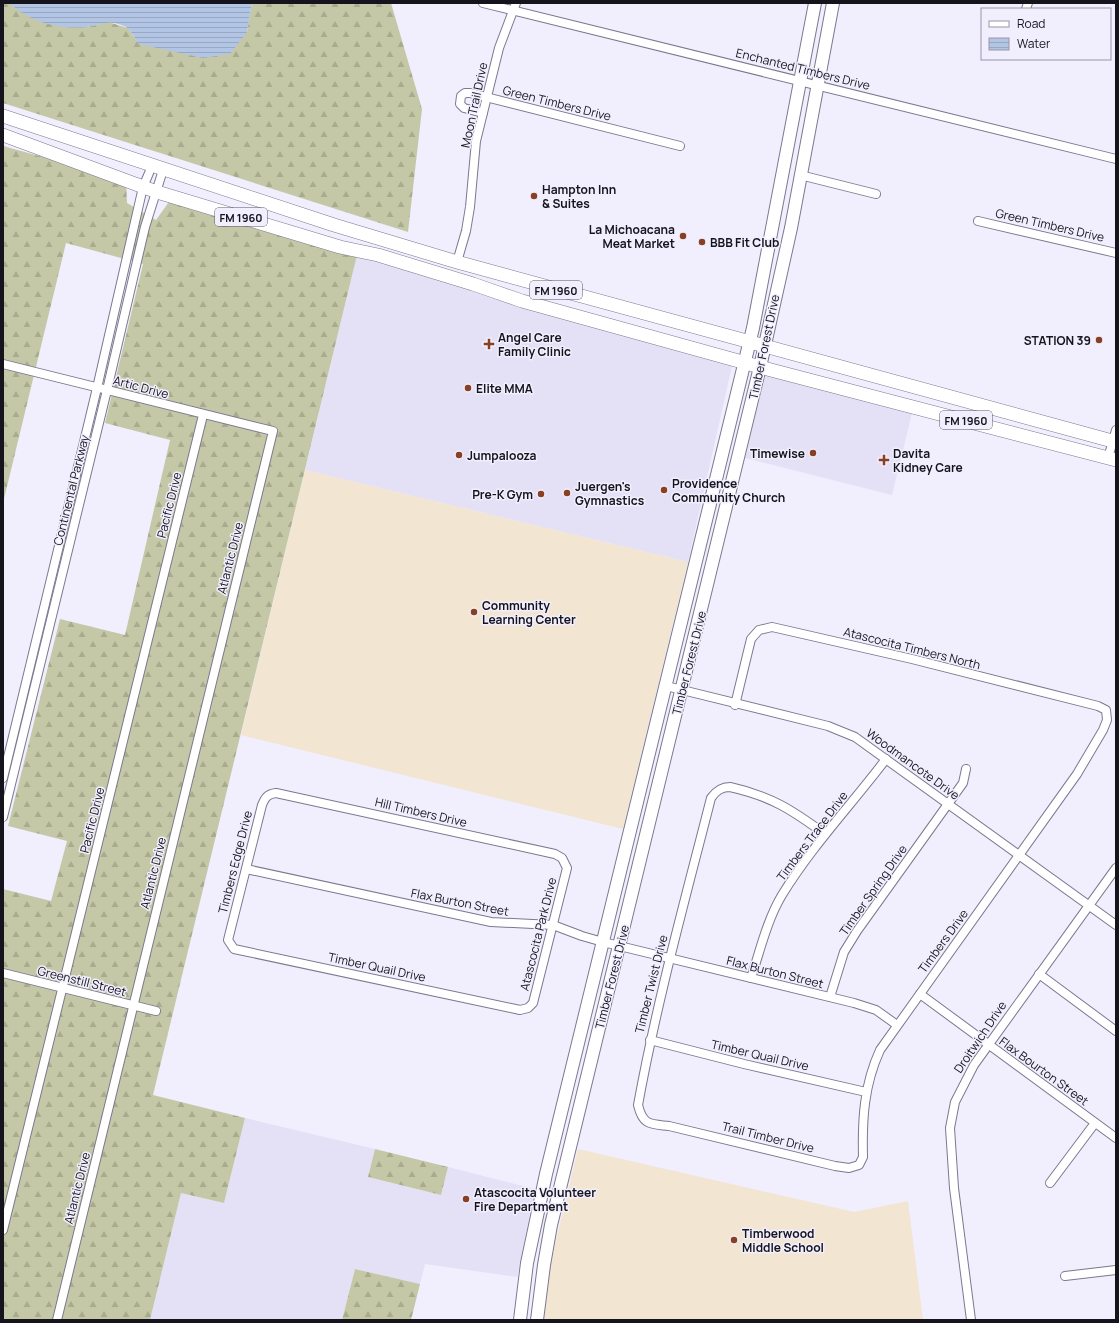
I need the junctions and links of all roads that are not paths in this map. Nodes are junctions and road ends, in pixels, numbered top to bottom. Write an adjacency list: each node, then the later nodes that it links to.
1 (483, 3): 4 (street, Enchanted Timbers Drive)
2 (815, 3): 5 (main road, Timber Forest Drive)
3 (833, 3): 6 (main road, Timber Forest Drive)
4 (515, 7): 5 (street, Enchanted Timbers Drive); 7 (street, Moon Trail Drive)
5 (799, 81): 6 (street, Enchanted Timbers Drive); 19 (main road, Timber Forest Drive)
6 (817, 85): 12 (street, Enchanted Timbers Drive); 14 (main road, Timber Forest Drive)
7 (488, 98): 8 (street, Moon Trail Drive); 8 (street, Green Timbers Drive); 11 (street, Green Timbers Drive)
8 (483, 113): 22 (street, Moon Trail Drive)
9 (3, 116): 13 (main road, FM 1960 / FM 1960)
10 (3, 135): 15 (main road, FM 1960 / FM 1960)
11 (680, 146)
12 (1116, 159)
13 (157, 168): 15 (street, Continental Parkway); 16 (street, Continental Parkway); 22 (main road, FM 1960 / FM 1960)
14 (800, 176): 17 (street); 20 (main road, Timber Forest Drive)
15 (143, 187): 16 (main road, FM 1960 / FM 1960); 31 (street, Continental Parkway)
16 (157, 192): 23 (main road, FM 1960 / FM 1960); 32 (street, Continental Parkway)
17 (876, 194)
18 (978, 221): 21 (street, Green Timbers Drive)
19 (774, 222): 20 (main road); 26 (main road, Timber Forest Drive)
20 (791, 228): 27 (main road, Timber Forest Drive)
21 (1116, 253)
22 (457, 262): 23 (main road); 24 (main road, FM 1960 / FM 1960)
23 (417, 268): 25 (main road, FM 1960 / FM 1960)
24 (496, 272): 25 (main road); 26 (main road, FM 1960 / FM 1960)
25 (446, 279): 28 (main road, FM 1960 / FM 1960)
26 (750, 342): 27 (main road, FM 1960 / FM 1960); 28 (main road, Timber Forest Drive)
27 (764, 346): 30 (main road, Timber Forest Drive); 35 (main road, FM 1960 / FM 1960)
28 (745, 363): 30 (main road, FM 1960 / FM 1960); 37 (main road, Timber Forest Drive)
29 (3, 364): 31 (street, Artic Drive)
30 (760, 367): 36 (main road, FM 1960 / FM 1960); 38 (main road, Timber Forest Drive)
31 (97, 388): 32 (street, Artic Drive); 47 (street, Continental Parkway)
32 (107, 390): 33 (street, Artic Drive); 50 (street, Continental Parkway)
33 (203, 415): 34 (street, Artic Drive); 68 (street, Pacific Drive)
34 (273, 431): 71 (street, Atlantic Drive)
35 (1115, 438): 36 (street)
36 (1112, 459)
37 (715, 483): 38 (main road); 39 (main road, Timber Forest Drive)
38 (732, 487): 40 (main road, Timber Forest Drive)
39 (698, 550): 40 (main road); 41 (main road, Timber Forest Drive)
40 (715, 554): 42 (main road, Timber Forest Drive)
41 (666, 686): 42 (street, Woodmancote Drive); 51 (main road, Timber Forest Drive)
42 (682, 690): 43 (street, Woodmancote Drive); 52 (main road, Timber Forest Drive)
43 (735, 705): 44 (street, Atascocita Timbers North); 45 (street, Woodmancote Drive)
44 (1099, 739): 54 (street, Timbers Drive)
45 (886, 759): 49 (street, Woodmancote Drive); 53 (street, Timbers Trace Drive)
46 (966, 769): 49 (street, Timber Spring Drive)
47 (3, 778)
48 (269, 794): 55 (street, Hill Timbers Drive); 56 (street, Timbers Edge Drive)
49 (949, 804): 54 (street, Woodmancote Drive); 70 (street, Timber Spring Drive)
50 (3, 817)
51 (633, 821): 52 (main road); 62 (main road, Timber Forest Drive)
52 (649, 824): 63 (main road, Timber Forest Drive)
53 (825, 834): 64 (street, Timber Twist Drive); 67 (street, Timbers Trace Drive)
54 (1020, 855): 58 (street, Woodmancote Drive); 69 (street, Timbers Drive)
55 (565, 863): 59 (street, Atascocita Park Drive)
56 (246, 868): 59 (street, Flax Burton Street); 61 (street, Timbers Edge Drive)
57 (1116, 868): 58 (street, Droitwich Drive)
58 (1089, 905): 60 (street, Woodmancote Drive); 66 (street, Droitwich Drive)
59 (553, 925): 62 (street, Flax Burton Street); 72 (street, Atascocita Park Drive)
60 (1116, 926)
61 (229, 938): 72 (street, Timber Quail Drive)
62 (603, 942): 63 (street, Flax Burton Street); 88 (main road, Timber Forest Drive)
63 (619, 946): 64 (street, Flax Burton Street); 89 (main road, Timber Forest Drive)
64 (669, 958): 67 (street, Flax Burton Street); 76 (street, Timber Twist Drive)
65 (3, 973): 68 (street, Greenstill Street)
66 (1040, 974): 75 (street); 77 (street, Droitwich Drive)
67 (750, 978): 70 (street, Flax Burton Street)
68 (63, 989): 71 (street, Greenstill Street); 84 (street, Pacific Drive)
69 (920, 994): 74 (street, Timbers Drive); 77 (street, Flax Bourton Street)
70 (830, 997): 74 (street, Flax Burton Street)
71 (134, 1006): 73 (street, Greenstill Street); 87 (street, Atlantic Drive)
72 (528, 1008)
73 (156, 1011)
74 (897, 1025): 78 (street, Timbers Drive)
75 (1116, 1031)
76 (650, 1040): 78 (street, Timber Quail Drive); 80 (street, Timber Twist Drive)
77 (988, 1044): 79 (street, Flax Bourton Street); 90 (street, Droitwich Drive)
78 (866, 1092): 82 (street, Timbers Drive)
79 (1095, 1123): 81 (street, Flax Bourton Street); 83 (street)
80 (682, 1129): 82 (street, Trail Timber Drive)
81 (1116, 1138)
82 (848, 1168)
83 (1050, 1183)
84 (3, 1230)
85 (1116, 1270): 86 (street)
86 (1065, 1276)
87 (57, 1320)
88 (520, 1320)
89 (537, 1320)
90 (971, 1320)

